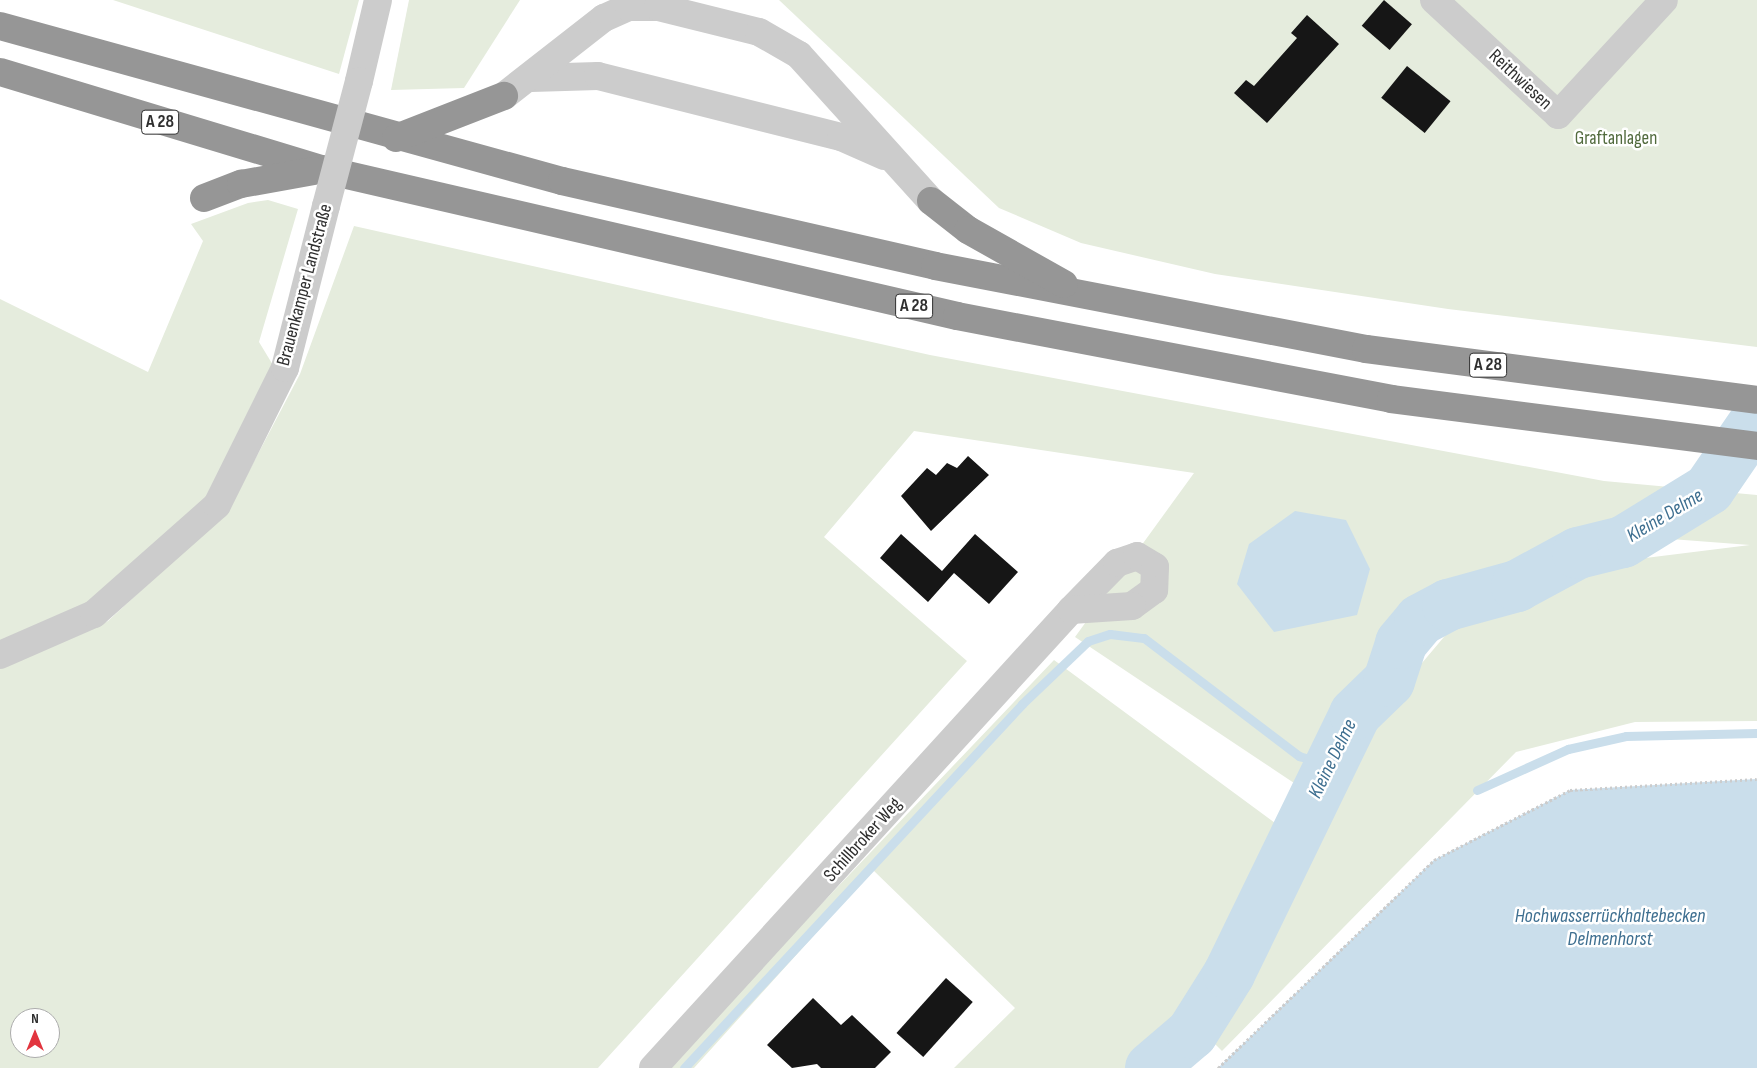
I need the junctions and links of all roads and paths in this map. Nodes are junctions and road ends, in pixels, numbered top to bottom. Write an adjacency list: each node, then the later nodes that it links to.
1 (378, 0): 17 (street, Brauenkamper Landstraße, bridge)
2 (1434, 0): 3 (street, Reithwiesen)
3 (1664, 0)
4 (0, 26): 8 (highway, A 28)
5 (0, 72): 10 (highway, A 28)
6 (532, 78): 7 (street); 9 (street); 9 (street)
7 (504, 96): 8 (highway)
8 (396, 138): 13 (highway, A 28)
9 (895, 161): 12 (street)
10 (321, 169): 11 (highway); 15 (highway, A 28)
11 (204, 198)
12 (931, 201): 13 (highway)
13 (1085, 296): 14 (highway, A 28)
14 (1754, 400)
15 (1756, 446)
16 (1071, 610): 19 (street, Schillbroker Weg)
17 (0, 655)
18 (1757, 779): 20 (path)
19 (653, 1068)
20 (1218, 1068)

